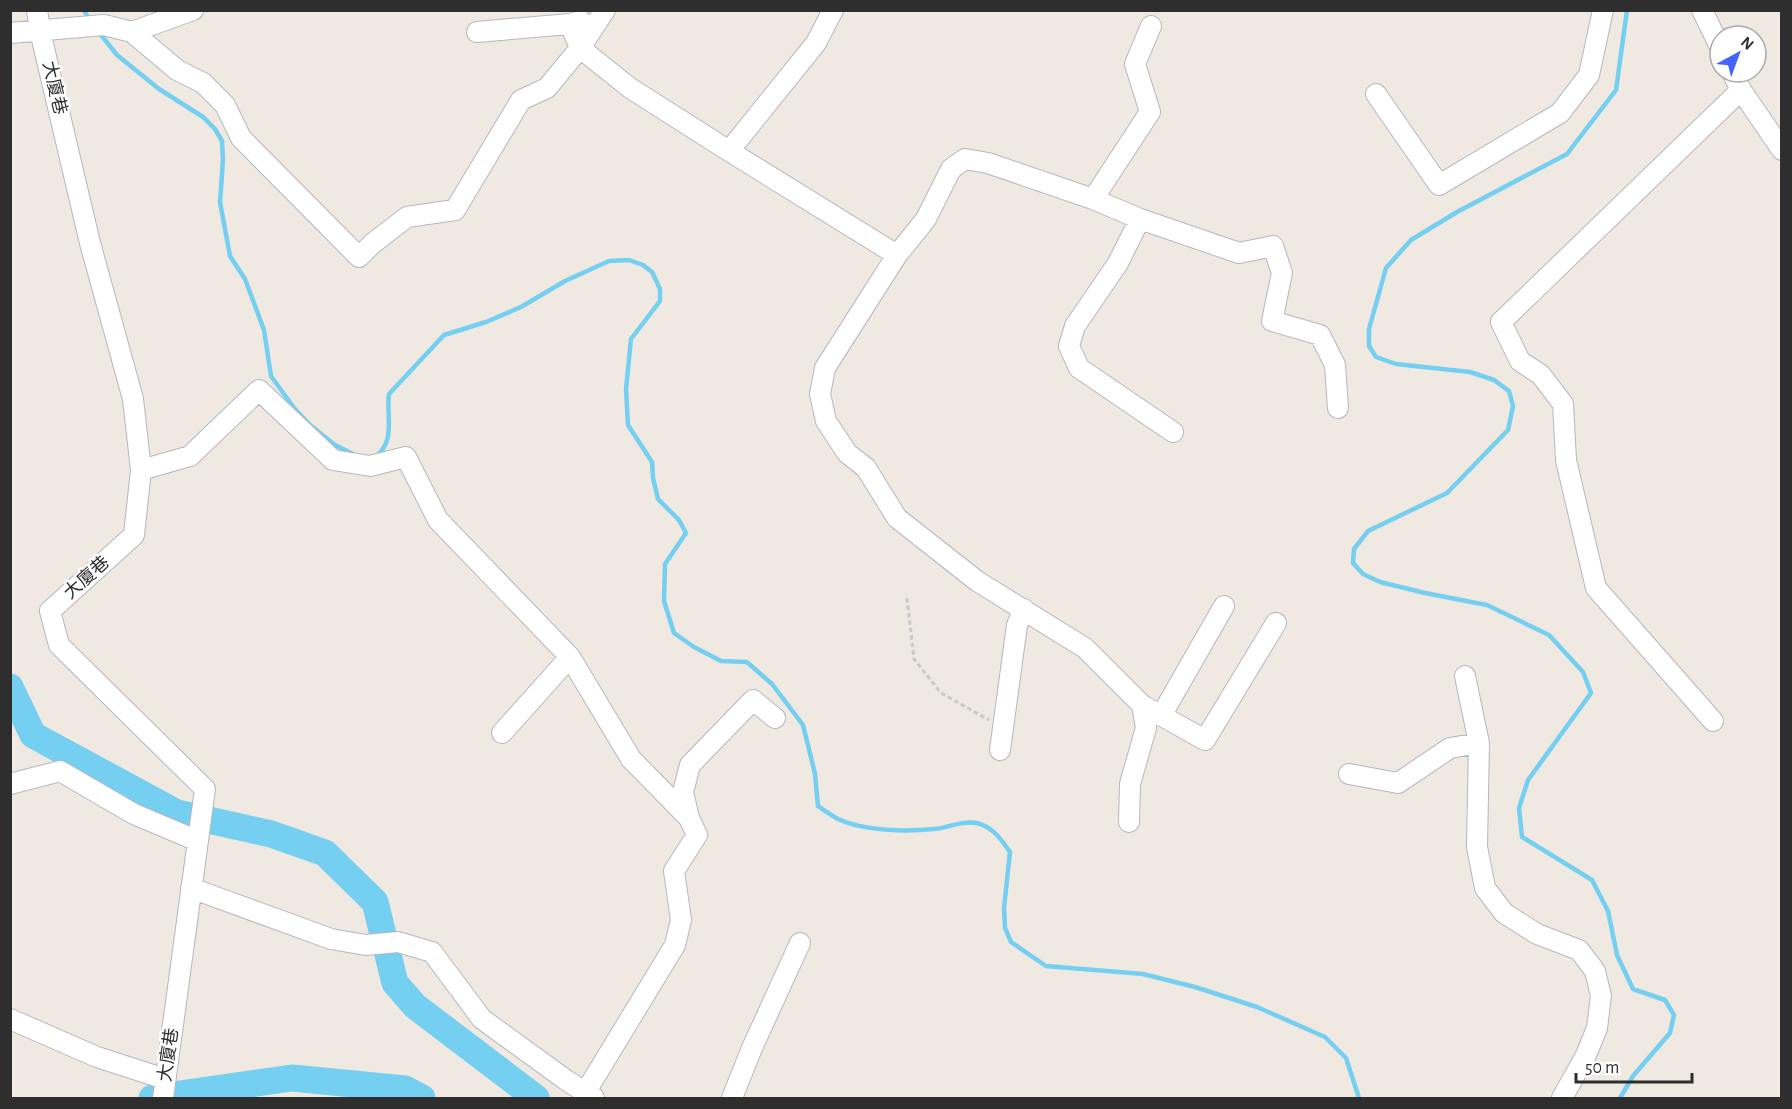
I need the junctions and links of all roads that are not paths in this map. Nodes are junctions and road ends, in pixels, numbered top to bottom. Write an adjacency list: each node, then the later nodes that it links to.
1 (37, 10): 10 (street, 大廈巷)
2 (193, 10): 11 (street)
3 (832, 10): 19 (street)
4 (1603, 10): 17 (street)
5 (1702, 10): 8 (street)
6 (604, 12): 7 (street); 14 (street)
7 (570, 24): 12 (street); 14 (street)
8 (1709, 24)
9 (1151, 26): 20 (street)
10 (40, 32): 11 (street); 13 (street); 25 (street, 大廈巷)
11 (132, 32): 14 (street)
12 (477, 32)
13 (10, 33)
14 (580, 48): 19 (street)
15 (1738, 84): 16 (street)
16 (1741, 90): 18 (street); 34 (street)
17 (1376, 94)
18 (1782, 150)
19 (729, 151): 22 (street)
20 (1093, 199): 21 (street); 22 (street)
21 (1140, 219): 23 (street); 24 (street)
22 (897, 255): 27 (street)
23 (1338, 408)
24 (1173, 432)
25 (141, 470): 29 (street); 42 (street, 大廈巷)
26 (1224, 606): 32 (street)
27 (1024, 609): 31 (street); 37 (street)
28 (1276, 623): 32 (street)
29 (570, 657): 35 (street); 40 (street)
30 (1465, 676): 36 (street)
31 (1142, 705): 32 (street); 41 (street)
32 (1161, 716)
33 (775, 718): 40 (street)
34 (1713, 721)
35 (502, 733)
36 (1479, 743): 38 (street); 49 (street)
37 (1000, 750)
38 (1349, 774)
39 (10, 784): 42 (street)
40 (689, 818): 47 (street)
41 (1129, 822)
42 (198, 841): 43 (street, 大廈巷)
43 (191, 888): 46 (street, 大廈巷); 47 (street)
44 (800, 943): 48 (street)
45 (10, 1019): 46 (street)
46 (164, 1088)
47 (589, 1096)
48 (732, 1098)
49 (1562, 1098)

